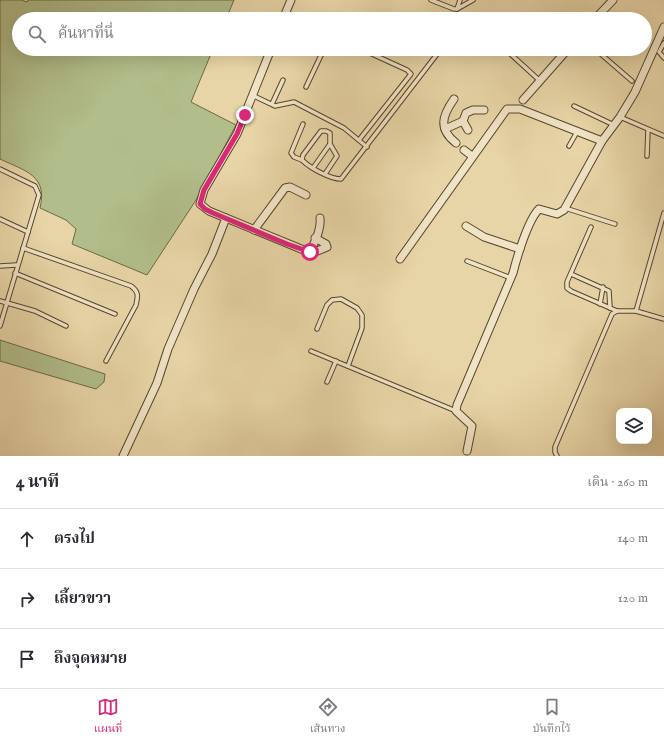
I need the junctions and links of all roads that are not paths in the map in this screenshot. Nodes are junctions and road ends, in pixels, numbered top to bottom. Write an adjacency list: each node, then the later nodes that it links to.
1 (291, 0): 7 (street)
2 (431, 0): 6 (lane)
3 (460, 0): 6 (lane)
4 (473, 0): 6 (lane)
5 (613, 0): 8 (street)
6 (457, 9)
7 (288, 12)
8 (602, 12)
9 (664, 27): 11 (street)
10 (664, 43): 20 (lane)
11 (652, 54)
12 (268, 56): 25 (street)
13 (321, 56): 24 (lane)
14 (376, 56): 40 (lane)
15 (436, 56): 45 (lane)
16 (513, 56): 22 (lane)
17 (561, 56): 22 (street)
18 (603, 56): 23 (lane)
19 (651, 56): 31 (street)
20 (664, 58)
21 (283, 80): 28 (lane)
22 (539, 80): 27 (street)
23 (632, 81)
24 (306, 87)
25 (252, 95): 28 (lane); 56 (street)
26 (454, 99): 35 (street)
27 (522, 100)
28 (272, 104): 40 (lane)
29 (574, 106): 34 (lane)
30 (484, 110): 32 (street)
31 (620, 117): 34 (street); 37 (lane)
32 (463, 121): 35 (street); 36 (street)
33 (303, 124): 49 (lane)
34 (614, 125): 41 (street)
35 (445, 129): 43 (street)
36 (468, 130)
37 (648, 130): 39 (lane); 48 (lane)
38 (577, 131): 41 (street); 44 (lane); 47 (street)
39 (664, 136)
40 (359, 140): 45 (lane)
41 (602, 141): 54 (street)
42 (330, 144): 49 (lane); 50 (lane); 52 (lane)
43 (456, 144)
44 (569, 146)
45 (366, 147): 52 (lane)
46 (464, 150): 47 (street)
47 (472, 156): 69 (street)
48 (647, 156)
49 (302, 160): 50 (lane)
50 (313, 168): 52 (lane)
51 (0, 169): 64 (lane)
52 (325, 174)
53 (306, 195): 63 (street)
54 (565, 208): 59 (lane); 67 (street)
55 (664, 213): 62 (lane)
56 (226, 218): 63 (street); 95 (street)
57 (320, 218): 65 (street)
58 (0, 219): 64 (lane)
59 (615, 224)
60 (466, 226): 67 (street)
61 (591, 226): 74 (lane)
62 (662, 226): 82 (lane)
63 (254, 230): 68 (street)
64 (28, 232): 66 (lane)
65 (315, 238): 68 (street); 68 (street)
66 (23, 248): 71 (lane); 89 (lane)
67 (520, 249): 75 (street)
68 (309, 250)
69 (400, 259)
70 (467, 261): 75 (lane)
71 (17, 265): 72 (lane); 73 (lane)
72 (0, 266)
73 (15, 273): 78 (lane); 83 (lane)
74 (571, 274): 76 (lane); 79 (lane)
75 (511, 278): 93 (street)
76 (603, 287): 79 (lane); 80 (lane)
77 (0, 301): 78 (lane)
78 (7, 303): 85 (lane); 86 (lane)
79 (600, 304): 80 (lane)
80 (610, 308): 81 (lane)
81 (617, 311): 82 (lane); 96 (lane)
82 (636, 311): 84 (lane)
83 (115, 314)
84 (664, 319)
85 (0, 326)
86 (66, 326)
87 (317, 329): 91 (lane)
88 (311, 351): 90 (lane)
89 (106, 360)
90 (336, 361): 91 (lane); 92 (lane)
91 (348, 366): 93 (lane)
92 (327, 382)
93 (456, 411): 94 (street)
94 (467, 451)
95 (123, 456)
96 (557, 456)

